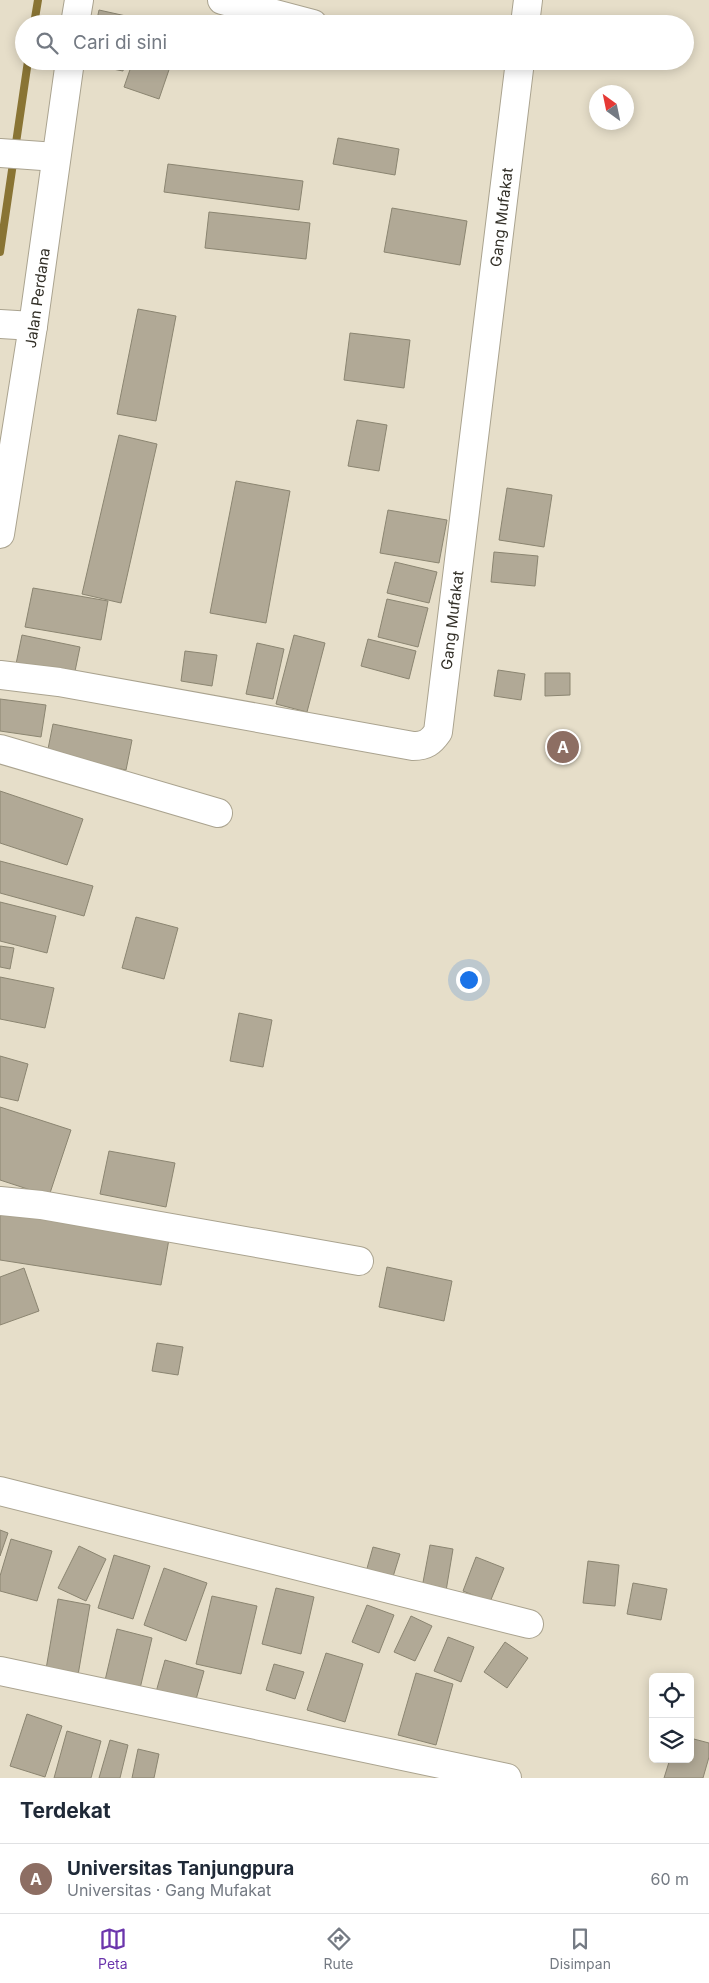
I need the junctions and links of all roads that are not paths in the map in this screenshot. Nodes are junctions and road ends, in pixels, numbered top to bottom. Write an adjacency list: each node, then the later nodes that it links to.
1 (79, 0): 4 (street)
2 (222, 0): 5 (street)
3 (528, 0): 6 (street)
4 (77, 15)
5 (279, 15)
6 (526, 15)
7 (68, 70): 10 (street, Jalan Perdana)
8 (519, 70): 13 (street, Gang Mufakat)
9 (0, 153): 10 (street)
10 (47, 156): 11 (street, Jalan Perdana)
11 (16, 325): 12 (street, Jalan Perdana)
12 (0, 534)
13 (0, 675)
14 (0, 749): 15 (street)
15 (218, 813)
16 (0, 1201): 17 (street)
17 (360, 1261)
18 (0, 1491): 19 (street)
19 (529, 1624)
20 (0, 1671): 21 (street)
21 (507, 1778)

